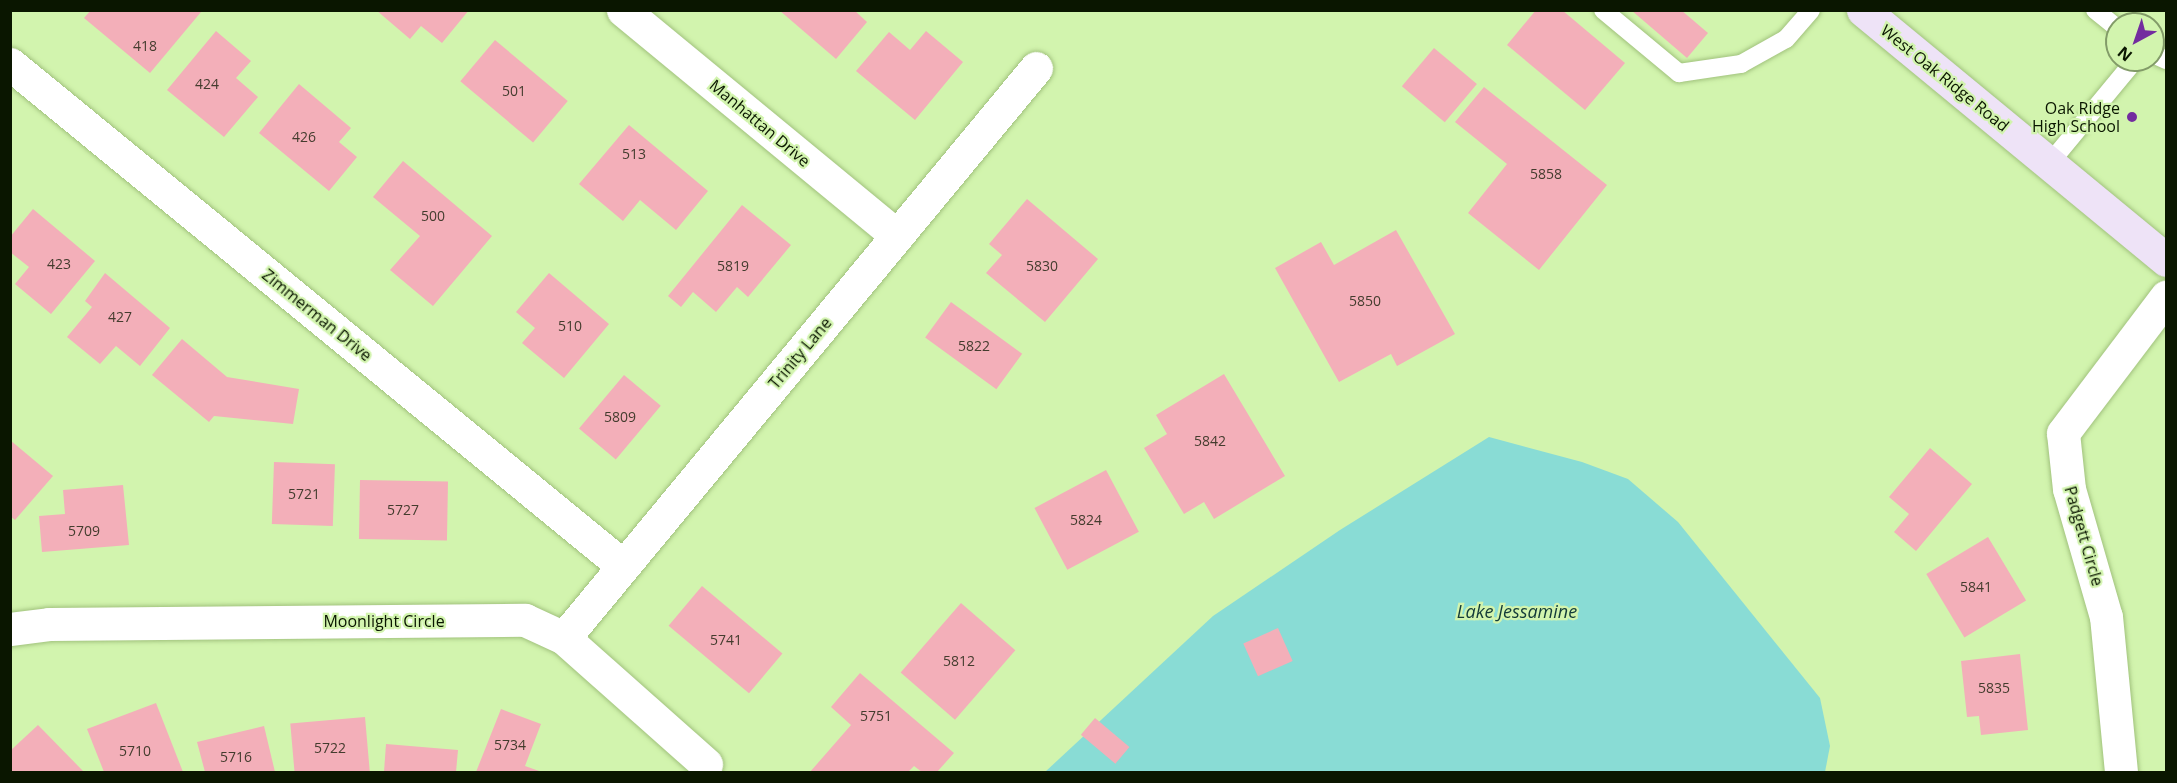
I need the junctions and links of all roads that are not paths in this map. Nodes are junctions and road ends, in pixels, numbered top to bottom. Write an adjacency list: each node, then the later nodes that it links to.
1 (623, 10): 9 (street, Manhattan Drive)
2 (1604, 10): 3 (lane)
3 (1811, 10)
4 (1863, 10): 8 (main road, West Oak Ridge Road)
5 (10, 64): 12 (street, Zimmerman Drive)
6 (1036, 68): 9 (street, Trinity Lane)
7 (2125, 72): 8 (lane)
8 (2049, 164): 10 (main road, West Oak Ridge Road)
9 (897, 237): 12 (street, Trinity Lane)
10 (2166, 260)
11 (2166, 297): 16 (street, Padgett Circle)
12 (623, 566): 14 (street, Trinity Lane)
13 (10, 629): 14 (street, Moonlight Circle)
14 (564, 638): 15 (street, Moonlight Circle)
15 (706, 764)
16 (2121, 772)

